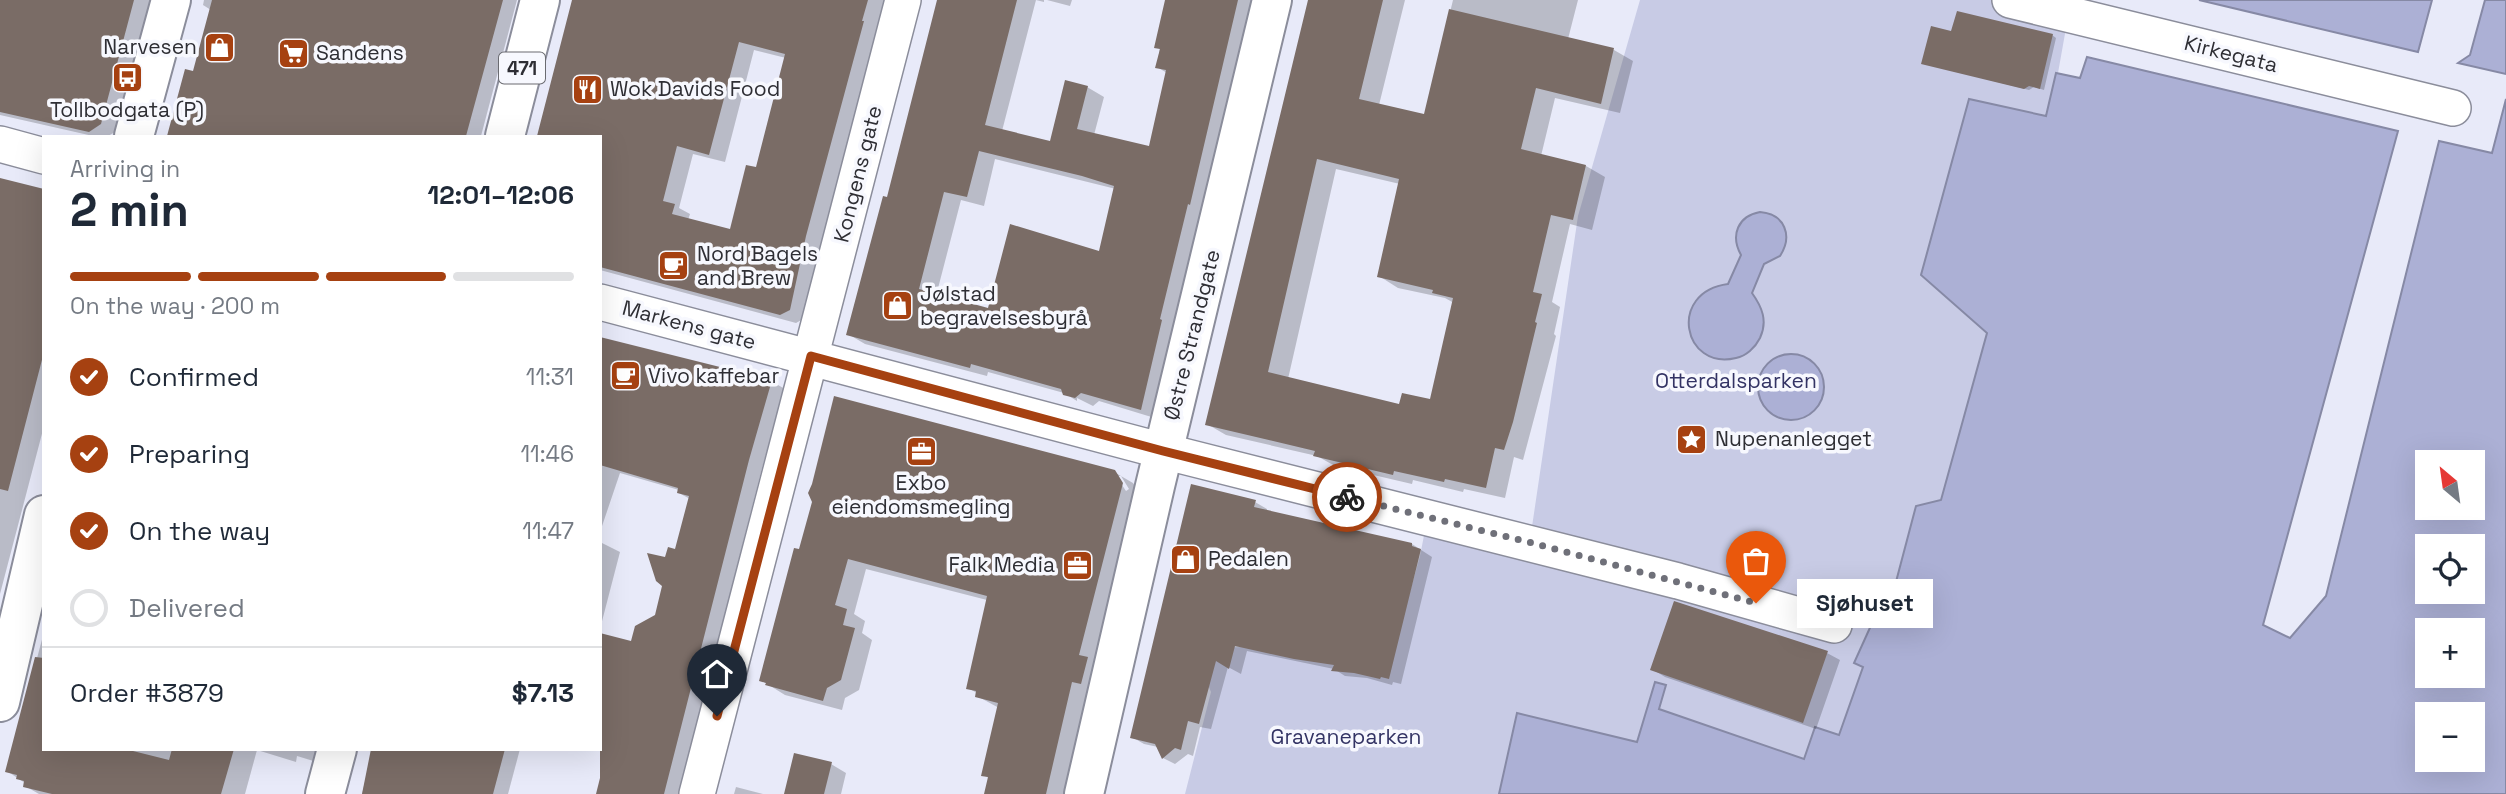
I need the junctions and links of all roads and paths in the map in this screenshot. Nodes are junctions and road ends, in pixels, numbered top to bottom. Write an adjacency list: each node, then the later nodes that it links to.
1 (172, 0): 7 (street)
2 (540, 0): 8 (street, 471)
3 (903, 0): 12 (street, Kongens gate)
4 (1272, 0): 13 (street, Østre Strandgate)
5 (2010, 0): 6 (street, Kirkegata)
6 (2453, 108)
7 (134, 135)
8 (505, 135)
9 (0, 144): 10 (street)
10 (42, 155)
11 (602, 303): 12 (street, Markens gate)
12 (811, 356): 13 (street, Markens gate); 19 (street, Kongens gate)
13 (1163, 451): 15 (street, Markens gate); 20 (street, Østre Strandgate)
14 (42, 524): 16 (street)
15 (1834, 625)
16 (0, 702)
17 (336, 751): 18 (street)
18 (325, 794)
19 (697, 794)
20 (1084, 794)

